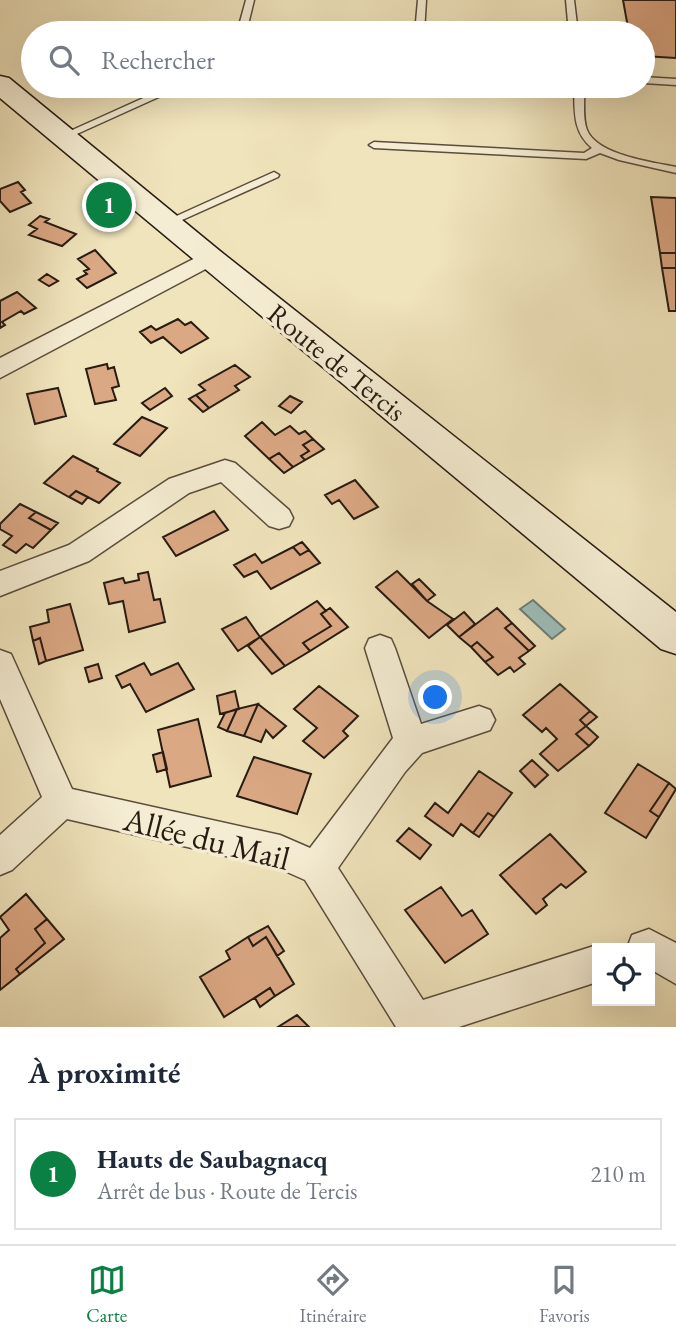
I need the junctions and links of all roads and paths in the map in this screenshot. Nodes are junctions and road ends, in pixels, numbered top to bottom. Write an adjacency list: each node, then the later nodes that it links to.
1 (250, 0): 4 (lane)
2 (422, 0): 5 (lane)
3 (570, 0): 6 (lane)
4 (244, 21)
5 (421, 21)
6 (573, 21)
7 (655, 81): 8 (lane)
8 (676, 82)
9 (0, 84): 12 (main road, Route de Tercis)
10 (151, 98): 12 (lane)
11 (580, 98): 14 (lane)
12 (64, 136): 17 (main road, Route de Tercis)
13 (374, 145): 14 (lane)
14 (599, 149): 15 (lane)
15 (676, 170)
16 (274, 175): 17 (lane)
17 (167, 223): 18 (main road, Route de Tercis)
18 (209, 258): 19 (street); 22 (main road, Route de Tercis)
19 (0, 369)
20 (279, 519): 21 (street)
21 (0, 584)
22 (676, 636)
23 (380, 648): 26 (street)
24 (0, 663): 27 (street)
25 (479, 720): 26 (street)
26 (411, 741): 29 (street)
27 (61, 802): 28 (street); 29 (street, Allée du Mail)
28 (0, 858)
29 (317, 868): 33 (street, Allée du Mail)
30 (655, 951): 31 (street)
31 (676, 965)
32 (592, 966): 33 (street)
33 (416, 1025)

